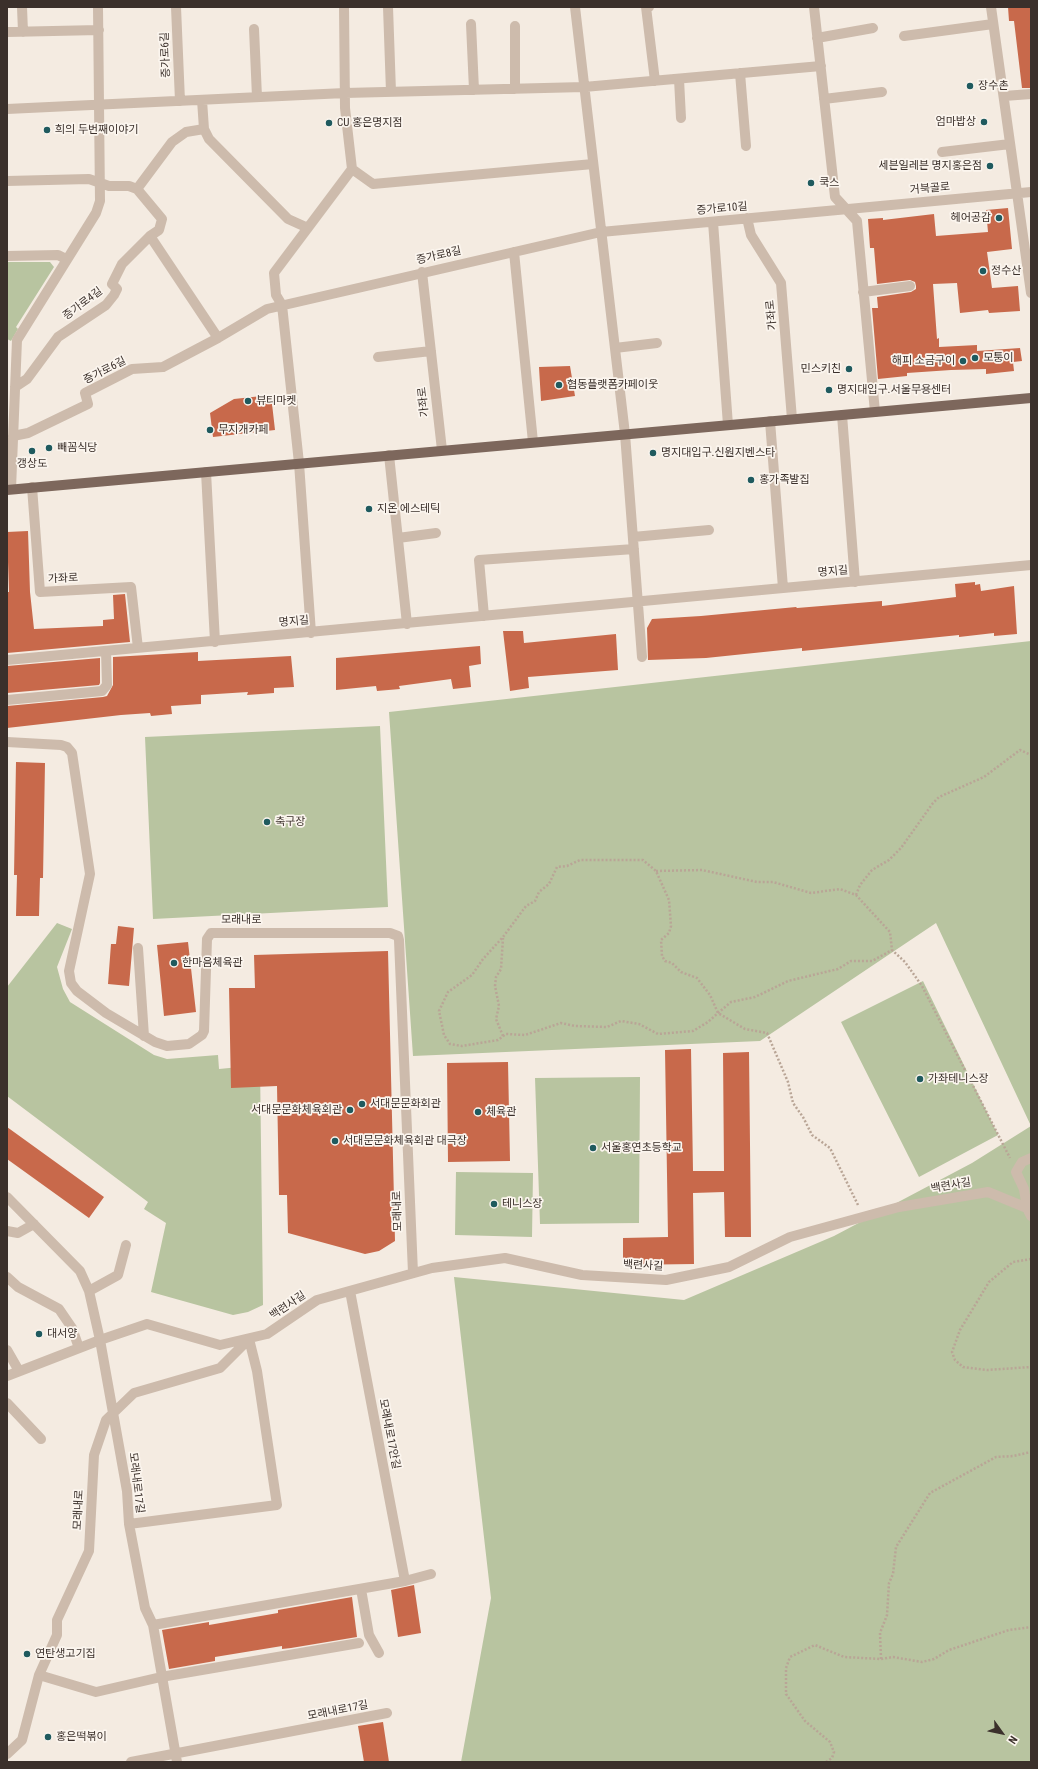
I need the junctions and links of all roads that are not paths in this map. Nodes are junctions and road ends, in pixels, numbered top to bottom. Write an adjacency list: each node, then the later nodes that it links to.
1 (22, 7): 17 (street)
2 (98, 7): 15 (street)
3 (176, 7): 35 (street, 증가로6길)
4 (344, 7): 29 (street)
5 (388, 7): 27 (street)
6 (575, 7): 24 (street)
7 (649, 7): 23 (street)
8 (814, 7): 19 (street)
9 (991, 7): 11 (street)
10 (471, 24): 26 (street)
11 (994, 24): 18 (street); 31 (street)
12 (515, 26): 25 (street)
13 (873, 28): 19 (street)
14 (254, 29): 32 (street)
15 (99, 30): 17 (street); 36 (street)
16 (7, 32): 17 (street)
17 (23, 32)
18 (904, 36)
19 (817, 38): 20 (street)
20 (821, 66): 21 (street); 33 (street)
21 (740, 73): 22 (street); 41 (street)
22 (679, 79): 23 (street); 38 (street)
23 (655, 81): 24 (street)
24 (584, 87): 25 (street); 43 (street)
25 (515, 89): 26 (street)
26 (474, 90): 27 (street)
27 (391, 92): 29 (street)
28 (882, 92): 33 (street)
29 (345, 93): 32 (street); 44 (street)
30 (1031, 94): 31 (street)
31 (1004, 96): 40 (street)
32 (257, 97): 34 (street)
33 (824, 99): 50 (street)
34 (202, 100): 35 (street); 39 (street)
35 (180, 101): 36 (street)
36 (100, 105): 37 (street); 46 (street)
37 (7, 109)
38 (681, 118)
39 (204, 129): 47 (street); 53 (street)
40 (1010, 144): 42 (street); 49 (street)
41 (746, 146)
42 (942, 152)
43 (593, 164): 44 (street); 54 (street)
44 (352, 169): 53 (street)
45 (7, 182): 46 (street)
46 (101, 184): 47 (street); 58 (street)
47 (137, 189): 55 (street, 증가로4길)
48 (1031, 192): 49 (street, 거북골로)
49 (1017, 193): 50 (street, 거북골로); 60 (street)
50 (844, 210): 51 (street, 증가로10길); 62 (street)
51 (748, 218): 52 (street, 증가로10길); 74 (street, 가좌로)
52 (713, 222): 54 (street, 증가로10길); 76 (street)
53 (308, 228): 64 (street)
54 (601, 232): 56 (street, 증가로8길); 67 (street)
55 (150, 236): 65 (street); 70 (street, 증가로4길)
56 (514, 252): 59 (street, 증가로8길); 79 (street)
57 (7, 256): 58 (street)
58 (66, 259): 70 (street)
59 (422, 272): 64 (street, 증가로8길); 68 (street, 가좌로)
60 (1030, 280): 63 (street)
61 (910, 286): 62 (street)
62 (863, 292): 72 (street)
63 (1031, 292)
64 (282, 305): 65 (street, 증가로6길); 82 (street)
65 (218, 338): 78 (street, 증가로6길)
66 (657, 343): 67 (street)
67 (614, 348): 77 (street)
68 (431, 351): 69 (street); 80 (street, 가좌로)
69 (378, 357)
70 (15, 387): 78 (street)
71 (1031, 398): 72 (main road)
72 (875, 412): 73 (main road)
73 (842, 415): 74 (main road); 92 (street)
74 (792, 419): 75 (main road)
75 (770, 421): 76 (main road); 93 (street)
76 (728, 425): 77 (main road)
77 (625, 434): 79 (main road); 88 (street)
78 (13, 436): 85 (street)
79 (533, 442): 80 (main road)
80 (442, 450): 81 (main road)
81 (389, 455): 82 (main road); 89 (street)
82 (299, 463): 83 (main road); 97 (street)
83 (206, 472): 84 (main road); 98 (street)
84 (32, 487): 85 (main road); 99 (street, 가좌로)
85 (9, 489)
86 (709, 530): 88 (street)
87 (436, 533): 89 (street)
88 (633, 537): 90 (street)
89 (398, 538): 96 (street)
90 (634, 549): 94 (street); 95 (street)
91 (1031, 565): 92 (street, 명지길)
92 (855, 582): 93 (street, 명지길)
93 (783, 588): 94 (street, 명지길)
94 (638, 602): 95 (street, 명지길); 101 (street)
95 (484, 616): 96 (street, 명지길)
96 (407, 624): 97 (street, 명지길)
97 (311, 633): 98 (street, 명지길)
98 (215, 642): 99 (street, 명지길)
99 (138, 648): 100 (street, 명지길)
100 (106, 651): 102 (street, 명지길); 103 (street)
101 (642, 657)
102 (7, 660)
103 (7, 700)
104 (7, 742): 106 (street, 모래내로)
105 (138, 948): 106 (street)
106 (144, 1036): 113 (street, 모래내로)
107 (1031, 1158): 109 (street)
108 (7, 1196): 110 (street, 모래내로17길)
109 (1029, 1212): 113 (street, 백련사길)
110 (34, 1224): 111 (street); 115 (street, 모래내로17길)
111 (7, 1231)
112 (126, 1245): 115 (street)
113 (413, 1273): 116 (street, 백련사길)
114 (7, 1277): 119 (street)
115 (89, 1290): 118 (street, 모래내로17길)
116 (350, 1291): 117 (street, 백련사길); 128 (street, 모래내로17안길)
117 (249, 1339): 118 (street, 백련사길); 124 (street, 모래내로); 126 (street)
118 (100, 1340): 119 (street, 백련사길); 124 (street, 모래내로17길)
119 (79, 1348): 121 (street, 백련사길)
120 (7, 1350): 121 (street)
121 (19, 1371): 122 (street, 백련사길)
122 (7, 1376)
123 (7, 1403): 125 (street)
124 (113, 1413): 126 (street, 모래내로17길); 133 (street, 모래내로)
125 (41, 1439)
126 (129, 1524): 130 (street, 모래내로17길)
127 (431, 1574): 128 (street)
128 (405, 1581): 129 (street)
129 (361, 1589): 130 (street); 132 (street)
130 (152, 1625): 134 (street, 모래내로17길)
131 (359, 1643): 134 (street)
132 (380, 1653)
133 (39, 1675): 134 (street); 136 (street, 모래내로)
134 (161, 1677): 137 (street, 모래내로17길)
135 (387, 1713): 137 (street, 모래내로17길)
136 (7, 1754)
137 (176, 1758): 138 (street, 모래내로17길)
138 (131, 1762)

